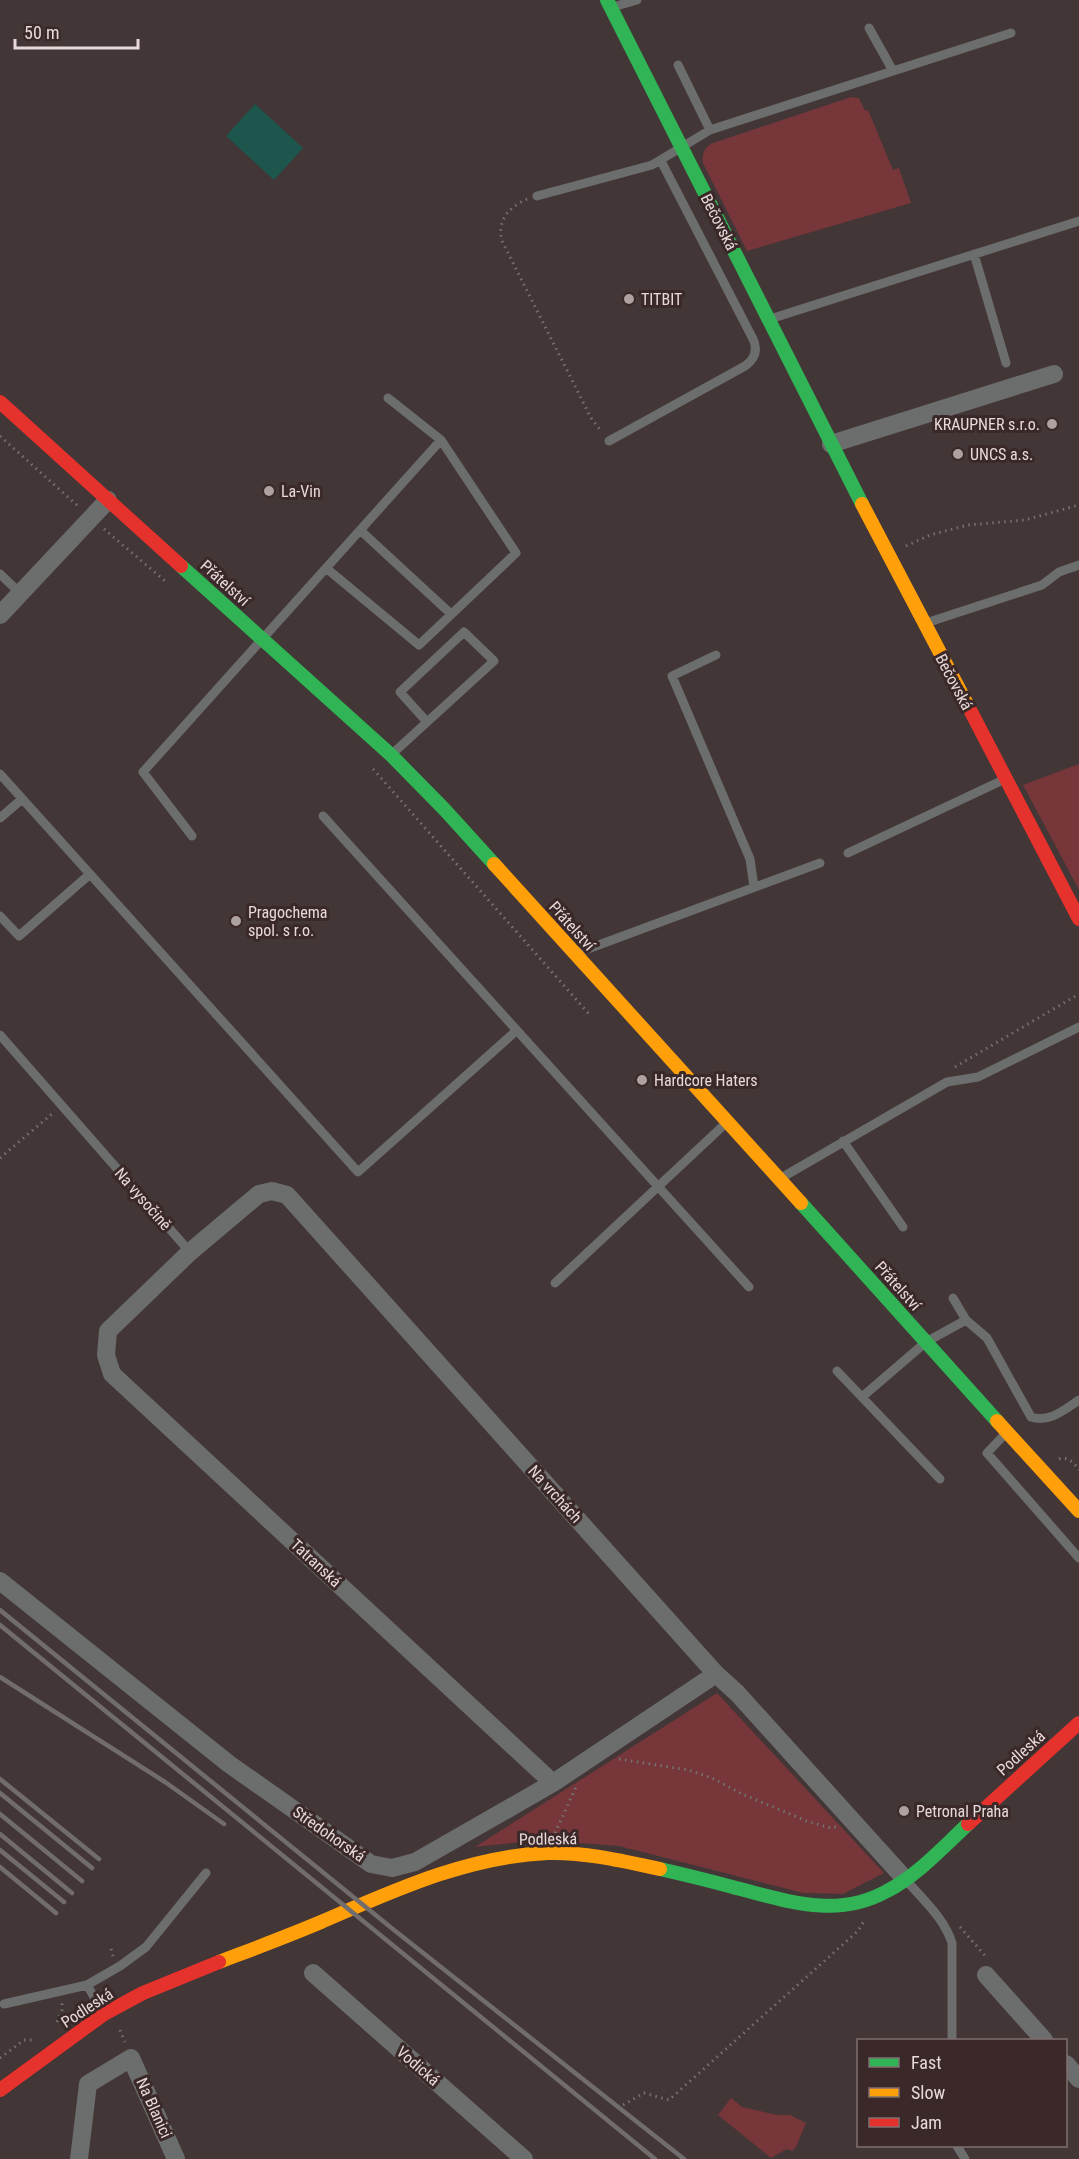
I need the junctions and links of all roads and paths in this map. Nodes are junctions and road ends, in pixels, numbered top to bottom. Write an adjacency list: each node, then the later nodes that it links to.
1 (637, 0): 2 (lane)
2 (609, 4): 8 (main road, Bečovská)
3 (869, 28): 6 (lane)
4 (1011, 33): 6 (lane)
5 (678, 65): 7 (lane)
6 (893, 71): 7 (lane)
7 (710, 130): 8 (lane)
8 (680, 146): 9 (lane); 13 (main road, Bečovská)
9 (661, 161): 10 (lane); 20 (lane)
10 (537, 195): 20 (path)
11 (1079, 221): 12 (lane)
12 (974, 254): 13 (lane); 14 (lane)
13 (768, 320): 21 (main road, Bečovská)
14 (1006, 363)
15 (1054, 374): 21 (street)
16 (388, 398): 19 (lane)
17 (0, 402): 22 (main road, Přátelství)
18 (0, 436): 24 (path)
19 (441, 440): 25 (lane); 32 (lane)
20 (609, 441)
21 (831, 444): 26 (main road, Bečovská)
22 (108, 500): 24 (street); 35 (main road, Přátelství)
23 (1079, 505): 26 (path)
24 (92, 519): 30 (path); 31 (street)
25 (360, 530): 28 (lane); 32 (lane)
26 (888, 554): 34 (main road, Bečovská)
27 (1079, 564): 34 (lane)
28 (326, 568): 32 (lane); 35 (lane)
29 (0, 574): 31 (lane)
30 (172, 588)
31 (20, 593): 33 (street)
32 (451, 614)
33 (0, 615)
34 (924, 623): 41 (main road, Bečovská)
35 (262, 639): 38 (main road, Přátelství); 45 (lane)
36 (716, 655): 49 (lane)
37 (427, 722): 37 (lane); 38 (lane)
38 (391, 755): 52 (main road, Přátelství)
39 (367, 762): 53 (path)
40 (0, 774): 42 (lane)
41 (1005, 779): 46 (lane); 51 (main road, Bečovská)
42 (22, 799): 44 (lane); 48 (lane)
43 (323, 816): 55 (lane)
44 (0, 818)
45 (192, 836)
46 (848, 852)
47 (820, 863): 49 (lane)
48 (90, 874): 50 (lane); 55 (lane)
49 (754, 887): 52 (lane)
50 (0, 916)
51 (1079, 919)
52 (574, 954): 58 (main road, Přátelství)
53 (589, 1014)
54 (1079, 1027): 59 (lane)
55 (516, 1031): 62 (lane)
56 (0, 1035): 57 (lane, Na vysočině)
57 (62, 1105): 60 (path); 64 (lane, Na vysočině)
58 (727, 1122): 61 (main road, Přátelství); 62 (lane)
59 (843, 1141): 61 (lane); 63 (lane)
60 (0, 1158)
61 (779, 1180): 69 (main road, Přátelství)
62 (658, 1187): 65 (lane); 66 (lane)
63 (903, 1227)
64 (190, 1252): 78 (street, Na vrchách); 82 (street, Tatranská)
65 (555, 1284)
66 (749, 1287)
67 (953, 1298): 68 (lane)
68 (966, 1320): 69 (lane); 72 (lane)
69 (926, 1342): 71 (lane); 73 (main road, Přátelství)
70 (837, 1371): 71 (lane)
71 (862, 1397): 74 (lane)
72 (1079, 1400)
73 (1007, 1432): 75 (main road, Přátelství); 76 (lane)
74 (940, 1479)
75 (1079, 1511)
76 (1079, 1558)
77 (0, 1581): 82 (street, Středohorská)
78 (716, 1674): 81 (street, Středohorská); 83 (street, Na vrchách)
79 (1079, 1723): 86 (main road, Podleská)
80 (619, 1759): 83 (path)
81 (577, 1767): 82 (street, Středohorská); 84 (path)
82 (553, 1783)
83 (856, 1822): 86 (street, Na vrchách)
84 (548, 1853): 86 (main road, Podleská); 93 (main road, Podleská)
85 (206, 1873): 91 (lane)
86 (905, 1879): 96 (lane)
87 (858, 1922): 103 (path)
88 (959, 1926): 90 (path)
89 (312, 1973): 106 (street, Vodická)
90 (986, 1975): 97 (street)
91 (87, 1985): 92 (lane); 93 (lane)
92 (4, 2004)
93 (104, 2014): 102 (main road, Podleská)
94 (127, 2023): 95 (path)
95 (120, 2030)
96 (952, 2039)
97 (1043, 2039)
98 (24, 2040): 99 (path)
99 (0, 2058)
100 (1067, 2066): 101 (street)
101 (1079, 2079)
102 (0, 2090)
103 (622, 2105)
104 (79, 2159): 105 (street, Na Blanici)
105 (176, 2159)
106 (524, 2159)

